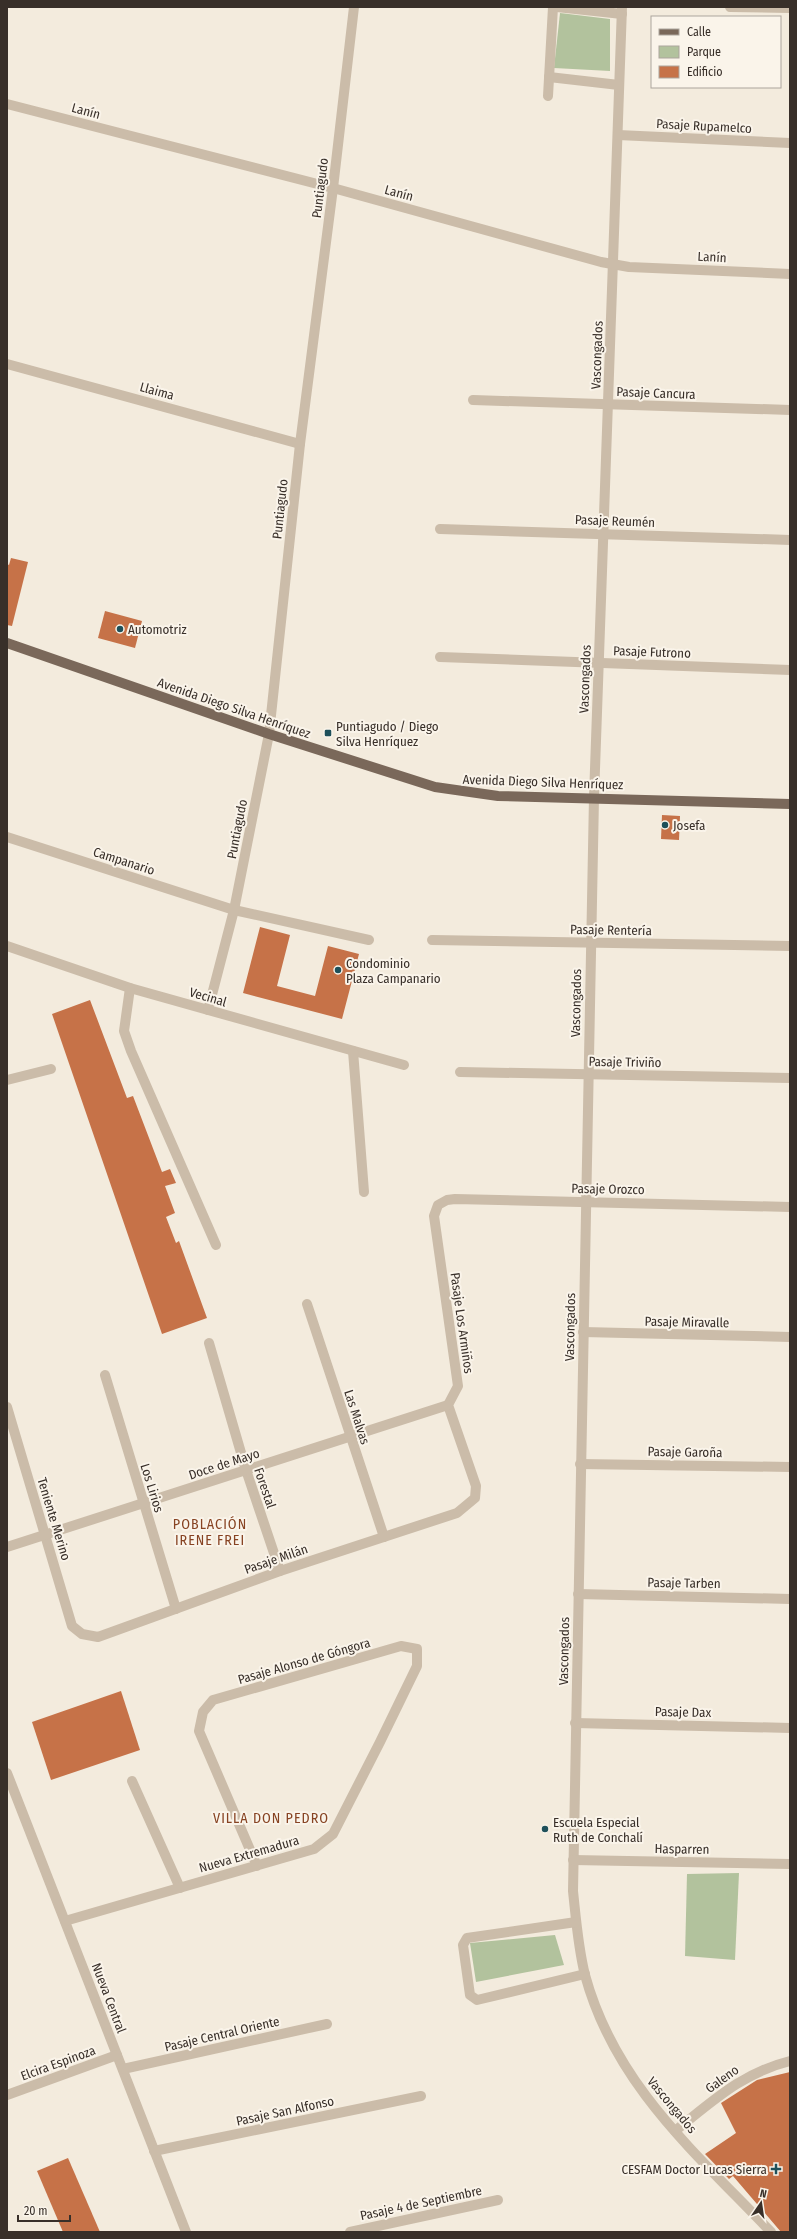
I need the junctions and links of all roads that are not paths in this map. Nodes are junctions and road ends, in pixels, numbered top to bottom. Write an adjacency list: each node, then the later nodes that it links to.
1 (354, 7): 13 (street, Puntiagudo)
2 (553, 7): 7 (street)
3 (557, 7): 6 (street, Vascongados)
4 (730, 7): 5 (street)
5 (790, 8)
6 (622, 11): 8 (street, Vascongados)
7 (549, 77): 8 (street); 9 (street)
8 (619, 85): 11 (street, Vascongados)
9 (548, 96)
10 (7, 104): 13 (street, Lanín)
11 (618, 135): 12 (street, Pasaje Rupamelco); 14 (street, Vascongados)
12 (790, 143)
13 (333, 188): 14 (street, Lanín); 20 (street, Puntiagudo)
14 (613, 265): 15 (street, Lanín); 18 (street, Vascongados)
15 (790, 274)
16 (7, 364): 20 (street, Llaima)
17 (473, 400): 18 (street, Pasaje Cancura)
18 (608, 404): 19 (street, Pasaje Cancura); 22 (street, Vascongados)
19 (790, 410)
20 (300, 444): 28 (street, Puntiagudo)
21 (440, 529): 22 (street, Pasaje Reumén)
22 (604, 534): 23 (street, Pasaje Reumén); 26 (street, Vascongados)
23 (790, 540)
24 (7, 643): 28 (main road, Avenida Diego Silva Henríquez)
25 (440, 657): 26 (street, Pasaje Futrono)
26 (599, 663): 27 (street, Pasaje Futrono); 29 (street, Vascongados)
27 (790, 670)
28 (269, 734): 29 (main road, Avenida Diego Silva Henríquez); 32 (street, Puntiagudo)
29 (594, 798): 30 (main road, Avenida Diego Silva Henríquez); 35 (street, Vascongados)
30 (790, 804)
31 (7, 836): 32 (street, Campanario)
32 (234, 910): 33 (street, Campanario); 39 (street, Puntiagudo)
33 (368, 940)
34 (432, 940): 35 (street, Pasaje Rentería)
35 (590, 943): 37 (street, Pasaje Rentería); 44 (street, Vascongados)
36 (7, 946): 38 (street, Vecinal)
37 (790, 946)
38 (130, 988): 39 (street, Vecinal); 51 (street)
39 (208, 1010): 40 (street, Vecinal)
40 (353, 1051): 41 (street, Vecinal); 47 (street)
41 (404, 1066)
42 (51, 1069): 46 (street)
43 (460, 1072): 44 (street, Pasaje Triviño)
44 (588, 1074): 45 (street, Pasaje Triviño); 48 (street, Vascongados)
45 (790, 1078)
46 (7, 1080)
47 (364, 1192)
48 (585, 1201): 49 (street, Pasaje Orozco); 50 (street, Pasaje Orozco); 53 (street, Vascongados)
49 (790, 1207)
50 (434, 1216): 57 (street, Pasaje Los Armiños)
51 (216, 1245)
52 (307, 1304): 59 (street, Las Malvas)
53 (583, 1332): 54 (street, Pasaje Miravalle); 60 (street, Vascongados)
54 (790, 1337)
55 (209, 1343): 62 (street, Forestal)
56 (105, 1375): 63 (street, Los Lirios)
57 (448, 1405): 59 (street, Doce de Mayo); 65 (street, Pasaje Milán)
58 (7, 1407): 64 (street, Teniente Merino)
59 (350, 1437): 62 (street, Doce de Mayo); 65 (street, Las Malvas)
60 (580, 1464): 61 (street, Pasaje Garoña); 68 (street, Vascongados)
61 (790, 1467)
62 (246, 1470): 63 (street, Doce de Mayo); 67 (street, Forestal)
63 (143, 1503): 64 (street, Doce de Mayo); 70 (street, Los Lirios)
64 (45, 1535): 66 (street, Doce de Mayo); 71 (street, Teniente Merino)
65 (384, 1537): 67 (street, Pasaje Milán)
66 (7, 1547)
67 (280, 1571): 70 (street, Pasaje Milán)
68 (578, 1594): 69 (street, Pasaje Tarben); 73 (street, Vascongados)
69 (790, 1599)
70 (176, 1609): 71 (street, Pasaje Milán)
71 (82, 1634)
72 (417, 1649): 79 (street, Nueva Extremadura); 79 (street, Pasaje Alonso de Góngora)
73 (575, 1723): 74 (street, Pasaje Dax); 77 (street, Vascongados)
74 (790, 1728)
75 (7, 1774): 81 (street, Nueva Central)
76 (132, 1781): 80 (street)
77 (573, 1860): 78 (street, Hasparren); 82 (street, Vascongados)
78 (790, 1864)
79 (257, 1866): 80 (street, Nueva Extremadura)
80 (180, 1888): 81 (street, Nueva Extremadura)
81 (65, 1921): 85 (street, Nueva Central)
82 (576, 1922): 83 (street, Vascongados); 83 (street)
83 (585, 1974): 90 (street, Vascongados)
84 (328, 2024): 87 (street, Pasaje Central Oriente)
85 (117, 2055): 87 (street, Nueva Central); 88 (street, Elcira Espinoza)
86 (790, 2061): 90 (street, Galeno)
87 (123, 2069): 91 (street, Nueva Central)
88 (7, 2095)
89 (421, 2096): 91 (street, Pasaje San Alfonso)
90 (675, 2131): 95 (street, Vascongados)
91 (154, 2151): 93 (street, Nueva Central)
92 (498, 2200): 94 (street, Pasaje 4 de Septiembre)
93 (186, 2232)
94 (350, 2232)
95 (771, 2232)

